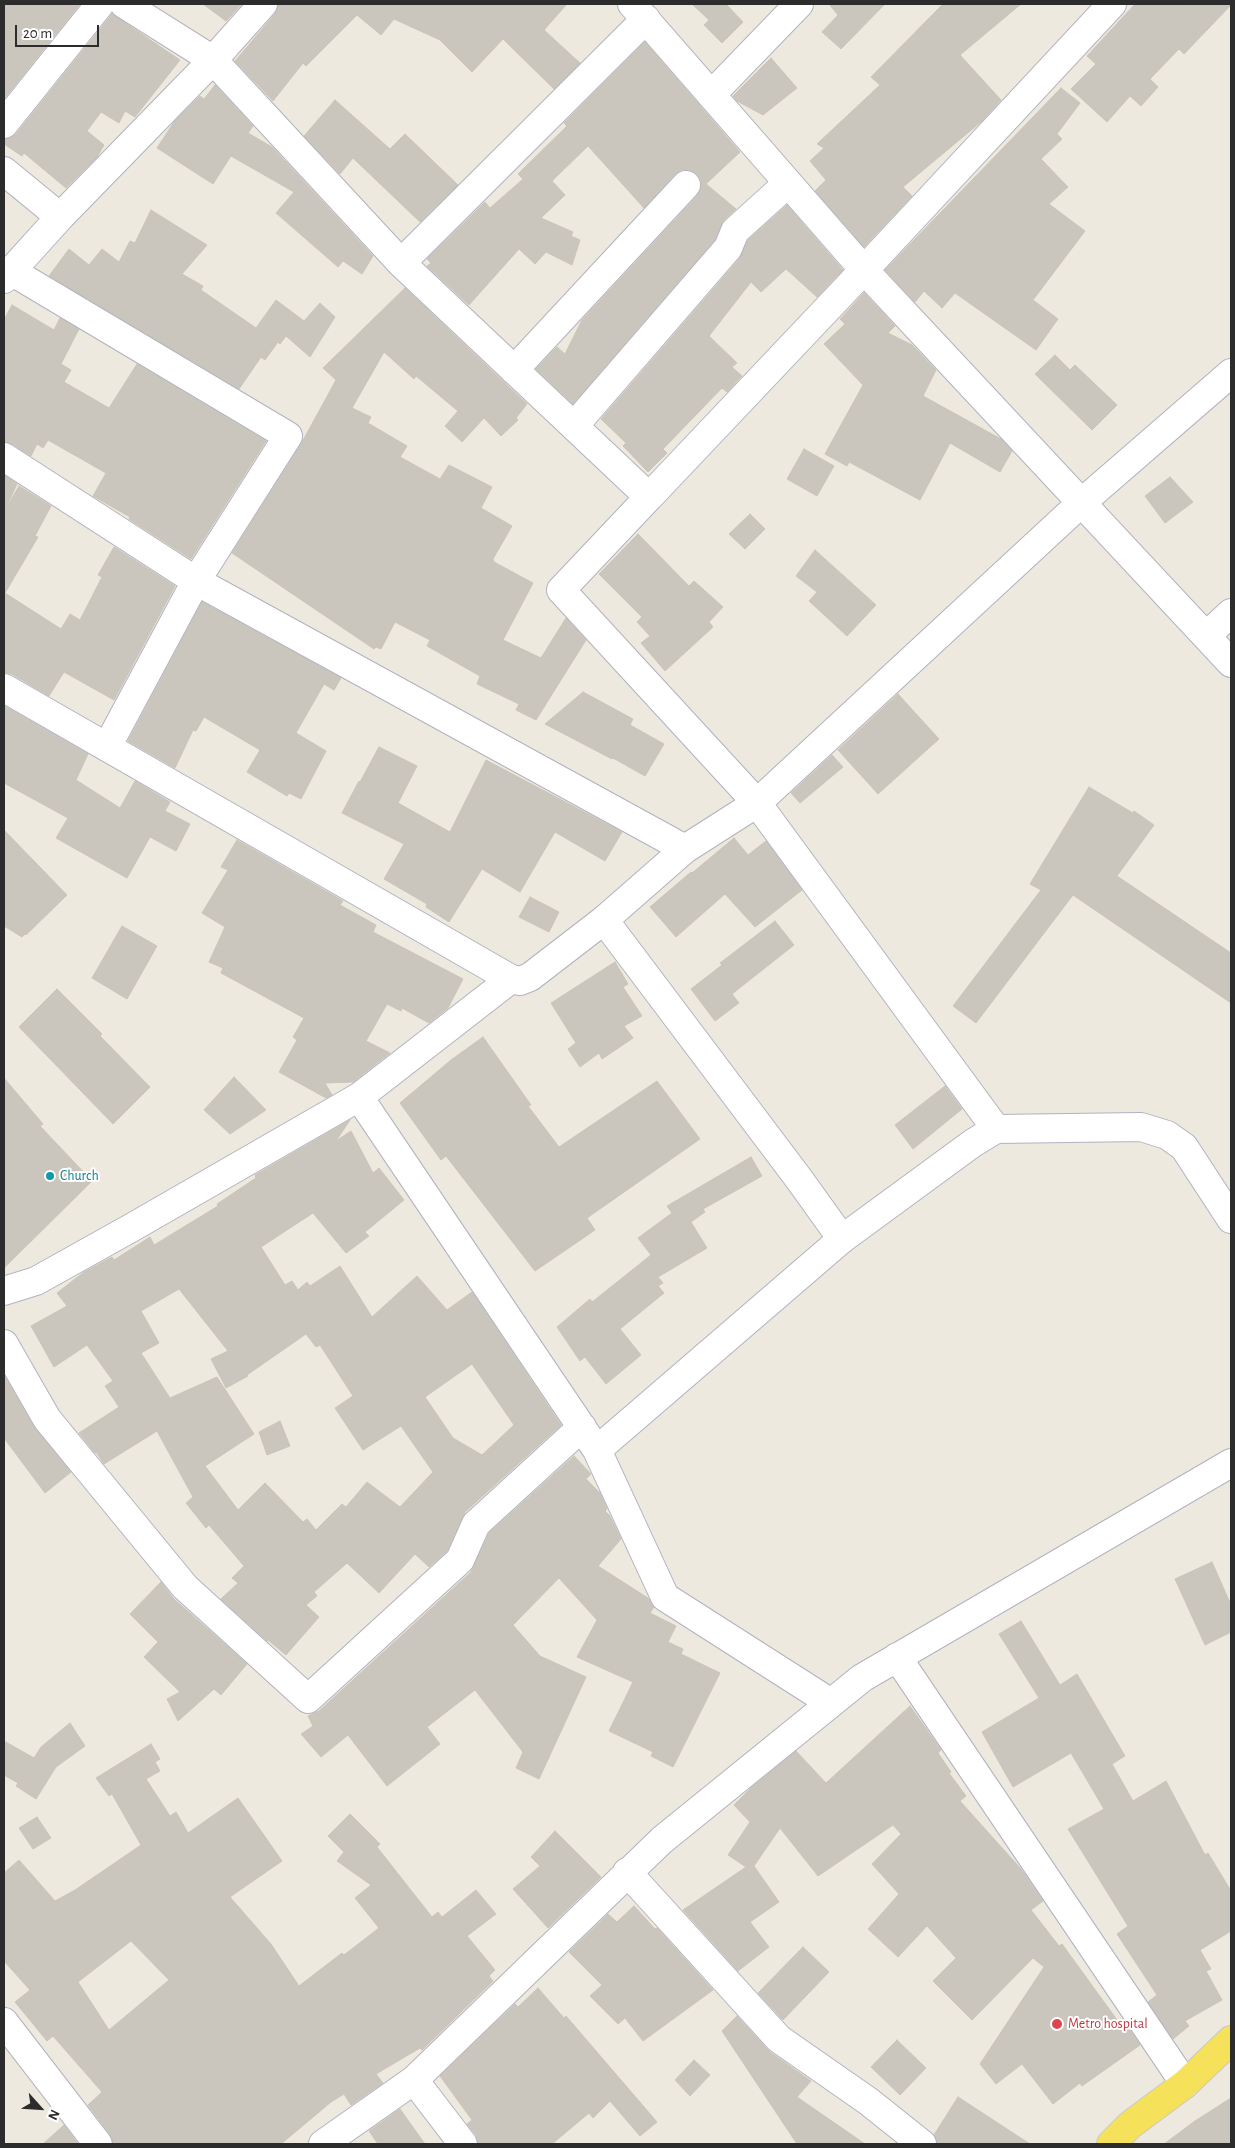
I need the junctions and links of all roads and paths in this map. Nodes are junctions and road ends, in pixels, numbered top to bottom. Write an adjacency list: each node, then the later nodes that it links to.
1 (100, 4): 9 (street)
2 (124, 4): 7 (street)
3 (263, 4): 7 (street)
4 (799, 4): 8 (street)
5 (1112, 4): 15 (street)
6 (638, 8): 8 (street); 14 (street)
7 (213, 60): 13 (street); 14 (street)
8 (711, 95): 11 (street)
9 (4, 124)
10 (4, 171): 13 (street)
11 (788, 183): 15 (street); 19 (street)
12 (686, 185): 17 (street)
13 (60, 217): 16 (street)
14 (401, 263): 17 (street)
15 (864, 270): 21 (street); 22 (street)
16 (8, 275): 23 (street)
17 (514, 370): 19 (street)
18 (1231, 373): 22 (street)
19 (574, 426): 21 (street)
20 (4, 457): 23 (street)
21 (649, 497): 29 (street)
22 (1080, 504): 25 (street); 29 (street)
23 (196, 581): 28 (street); 30 (street)
24 (1231, 613): 25 (street)
25 (1206, 636): 26 (street)
26 (1231, 663)
27 (4, 688): 28 (street)
28 (106, 747): 32 (street)
29 (757, 803): 30 (street); 34 (street)
30 (685, 849): 31 (street)
31 (604, 920): 32 (street); 36 (street)
32 (511, 979): 33 (street)
33 (359, 1096): 37 (street); 39 (street)
34 (996, 1129): 35 (street); 36 (street)
35 (1231, 1219)
36 (842, 1239): 40 (street)
37 (4, 1291)
38 (4, 1344): 39 (street)
39 (582, 1428): 40 (street)
40 (597, 1450): 43 (street)
41 (1231, 1463): 42 (street)
42 (897, 1657): 43 (street); 49 (street)
43 (831, 1703): 44 (street)
44 (627, 1872): 48 (street); 53 (street)
45 (4, 2022): 50 (street)
46 (1231, 2040): 49 (main road)
47 (1231, 2060): 49 (main road)
48 (414, 2080): 51 (street); 52 (street)
49 (1185, 2084): 54 (main road)
50 (98, 2144)
51 (324, 2144)
52 (462, 2144)
53 (922, 2144)
54 (1111, 2144)

